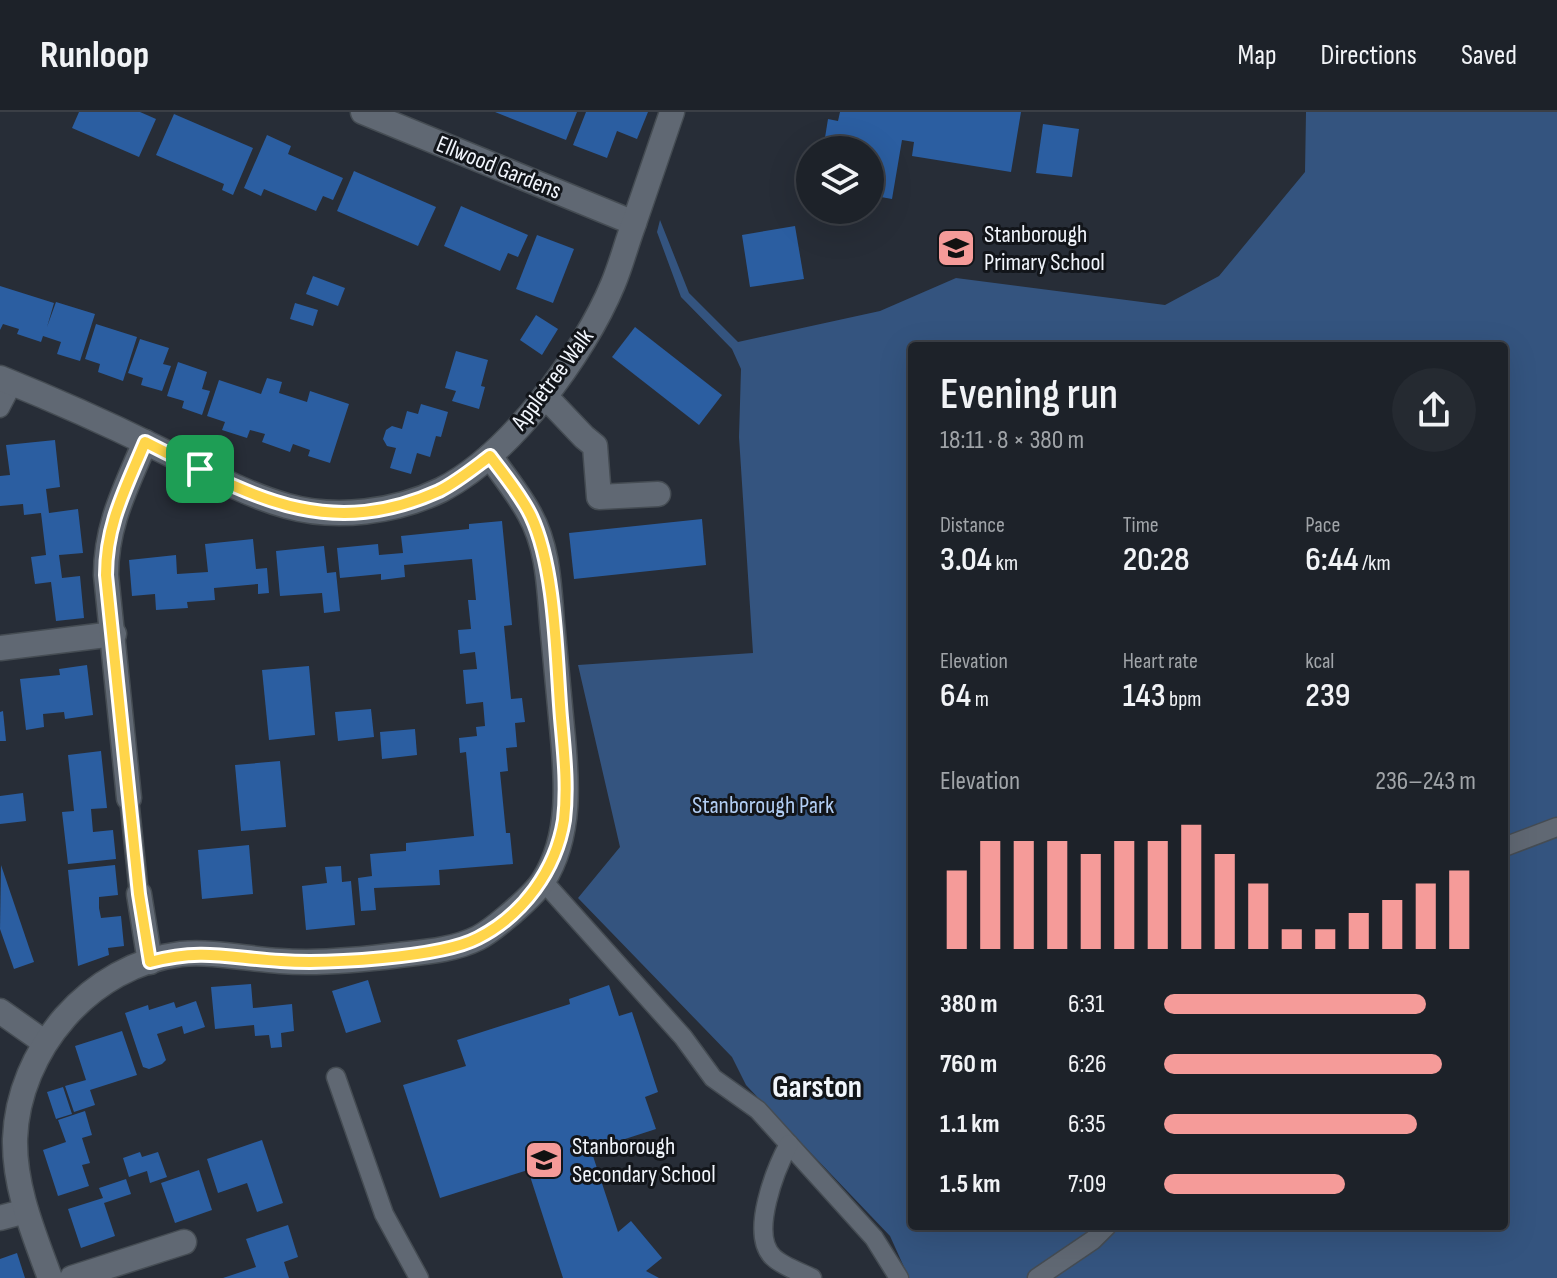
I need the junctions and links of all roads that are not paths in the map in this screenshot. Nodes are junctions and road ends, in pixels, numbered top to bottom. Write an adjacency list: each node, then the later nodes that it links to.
1 (363, 112): 3 (street, Ellwood Gardens)
2 (672, 112): 3 (street, Appletree Walk)
3 (634, 223): 5 (street, Appletree Walk)
4 (6, 380): 6 (lane); 7 (street, Appletree Walk)
5 (545, 396): 8 (street, Appletree Walk); 9 (street)
6 (0, 408)
7 (145, 442): 8 (street, Appletree Walk); 10 (street)
8 (490, 456): 15 (street)
9 (658, 494)
10 (114, 634): 11 (street); 12 (street)
11 (0, 648)
12 (129, 798): 16 (lane)
13 (1557, 827): 14 (lane)
14 (1508, 845)
15 (543, 881): 17 (street); 21 (lane)
16 (139, 894): 17 (street)
17 (150, 962): 19 (street)
18 (0, 1011): 19 (street)
19 (44, 1042): 22 (street)
20 (336, 1077): 29 (lane)
21 (789, 1144): 26 (lane); 30 (lane)
22 (26, 1211): 23 (street); 27 (street)
23 (0, 1218)
24 (1103, 1230): 33 (lane)
25 (184, 1242): 28 (street)
26 (885, 1254): 31 (lane); 32 (lane)
27 (50, 1278)
28 (72, 1278)
29 (419, 1278)
30 (812, 1278)
31 (881, 1278)
32 (899, 1278)
33 (1037, 1278)

